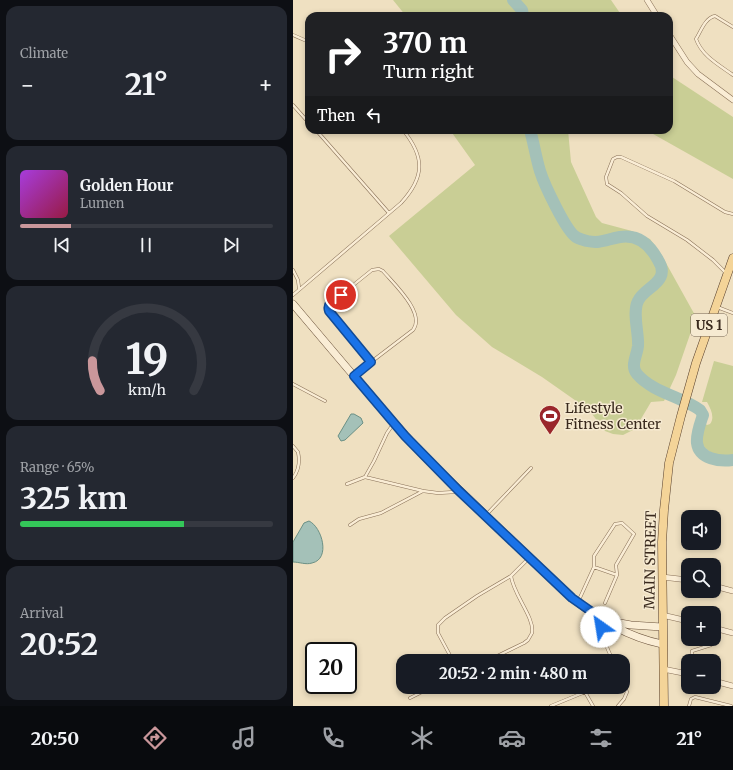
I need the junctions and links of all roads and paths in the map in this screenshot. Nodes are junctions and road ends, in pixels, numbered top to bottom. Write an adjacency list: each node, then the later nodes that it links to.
1 (647, 0): 2 (street)
2 (654, 12)
3 (733, 27): 7 (lane)
4 (293, 35): 5 (lane)
5 (305, 40)
6 (673, 40): 8 (street)
7 (733, 76)
8 (733, 100)
9 (293, 105): 10 (lane)
10 (305, 118)
11 (320, 134): 13 (lane)
12 (406, 134): 13 (lane)
13 (389, 213): 18 (lane)
14 (733, 214): 17 (lane)
15 (733, 258): 17 (main road, US 1)
16 (293, 270): 18 (lane)
17 (727, 274): 21 (main road, US 1)
18 (299, 288): 19 (lane)
19 (293, 295)
20 (293, 304): 24 (street)
21 (715, 306): 22 (lane); 41 (main road, MAIN STREET / US 1)
22 (733, 313)
23 (371, 362): 23 (lane); 24 (lane)
24 (354, 376): 27 (street)
25 (293, 384): 26 (lane)
26 (325, 401)
27 (393, 423): 30 (lane); 33 (street)
28 (293, 446): 31 (lane)
29 (531, 468): 35 (lane)
30 (365, 477): 32 (lane); 34 (lane)
31 (293, 478)
32 (347, 484)
33 (458, 490): 34 (lane); 35 (street)
34 (423, 491): 36 (lane)
35 (486, 516): 37 (street)
36 (350, 525)
37 (530, 558): 40 (lane); 45 (street)
38 (594, 567): 39 (lane); 39 (lane); 45 (lane)
39 (617, 575): 46 (lane)
40 (511, 576): 55 (lane); 56 (lane)
41 (662, 576): 42 (street); 47 (main road, MAIN STREET / US 1)
42 (681, 579)
43 (721, 588): 44 (street)
44 (733, 591)
45 (577, 602): 48 (street)
46 (605, 603)
47 (662, 615): 49 (street); 50 (main road, MAIN STREET / US 1)
48 (602, 619): 50 (street); 53 (street); 57 (lane)
49 (681, 619)
50 (662, 627): 53 (main road, MAIN STREET / US 1)
51 (721, 630): 52 (street)
52 (733, 633)
53 (662, 644): 59 (main road, MAIN STREET / US 1)
54 (711, 646): 58 (lane)
55 (449, 654)
56 (501, 654)
57 (610, 654)
58 (692, 654)
59 (663, 669): 60 (street); 71 (main road, MAIN STREET / US 1)
60 (681, 673)
61 (721, 683): 62 (street)
62 (733, 686)
63 (418, 694): 67 (lane)
64 (580, 694): 68 (lane)
65 (586, 694): 69 (lane)
66 (626, 694): 70 (lane)
67 (410, 698)
68 (551, 706)
69 (593, 706)
70 (617, 706)
71 (664, 706)
72 (689, 706): 73 (lane)
73 (731, 706)

